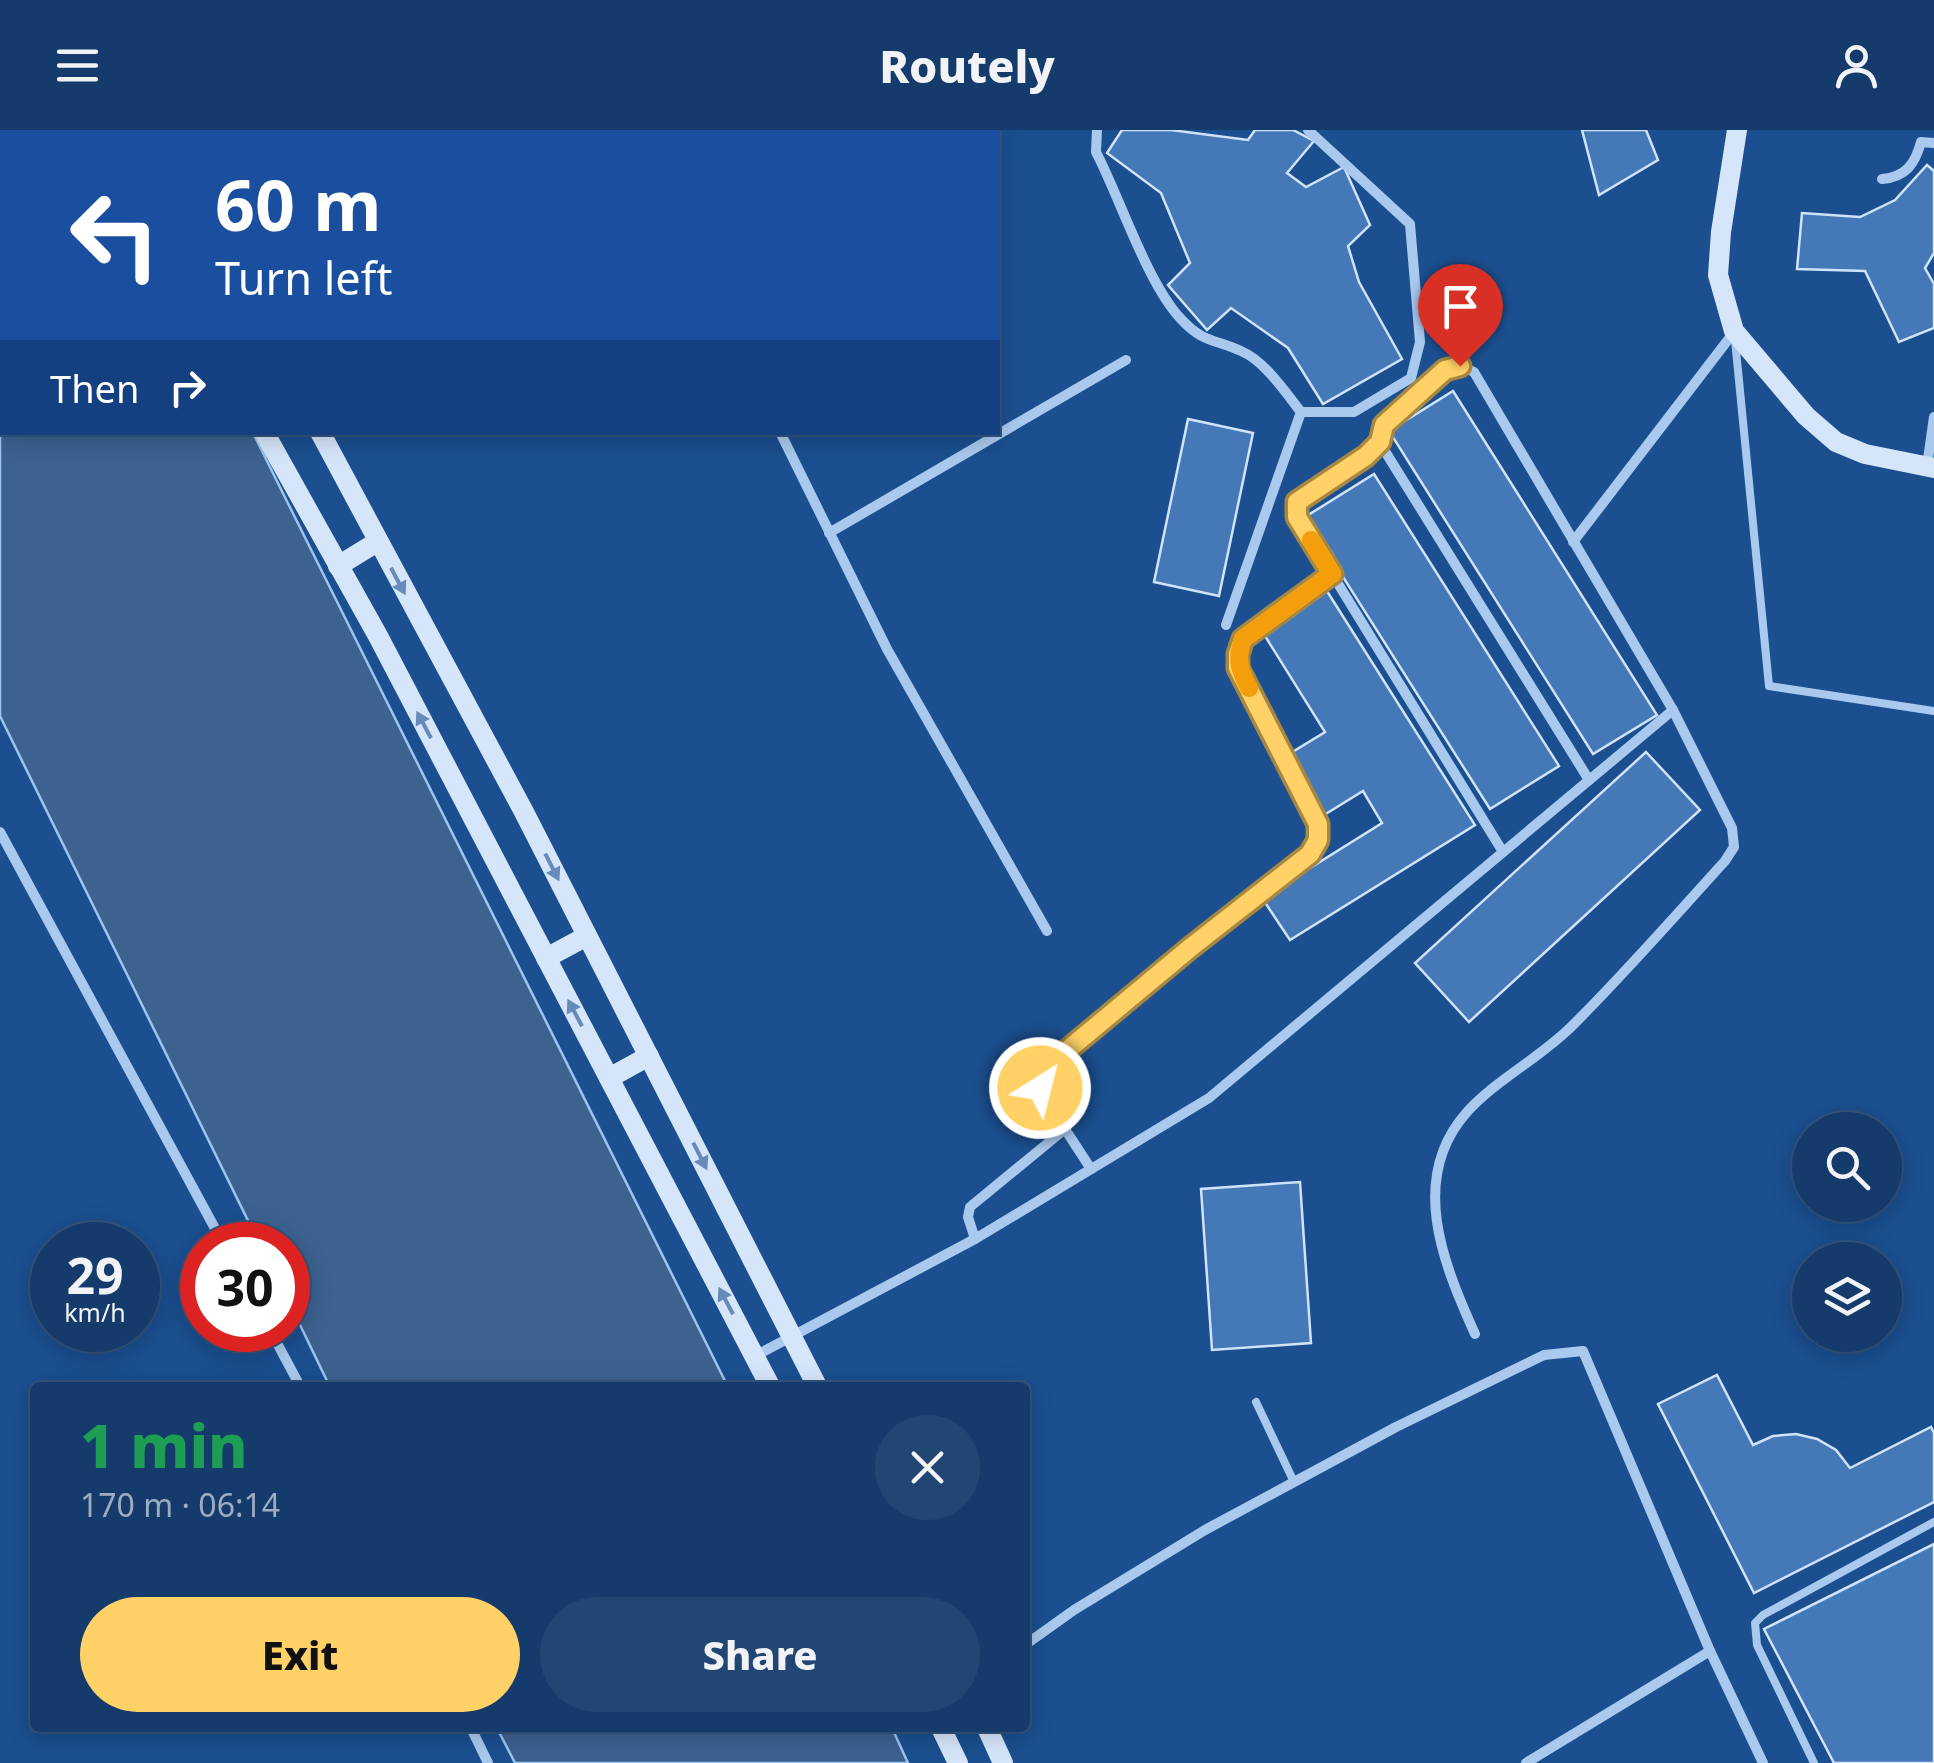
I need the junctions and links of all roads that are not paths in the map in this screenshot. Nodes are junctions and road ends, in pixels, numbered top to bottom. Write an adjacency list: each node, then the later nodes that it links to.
1 (1097, 130): 9 (street)
2 (1308, 130): 9 (street)
3 (1738, 130): 7 (street)
4 (1920, 136): 5 (street); 6 (street)
5 (1934, 144)
6 (1882, 179)
7 (1734, 331): 17 (street); 20 (street); 25 (lane)
8 (1126, 360): 11 (street)
9 (1301, 412): 23 (street)
10 (1934, 417): 17 (street)
11 (1000, 433)
12 (266, 435): 21 (street)
13 (322, 435): 19 (street)
14 (781, 435): 18 (street)
15 (997, 435): 18 (street)
16 (1380, 442): 20 (street); 22 (street); 26 (street)
17 (1930, 467)
18 (829, 533): 29 (street)
19 (378, 542): 21 (street); 30 (street, one-way to 30)
20 (1573, 542): 24 (street)
21 (338, 566): 31 (street, one-way to 21)
22 (1332, 574): 28 (street); 34 (street)
23 (1226, 626)
24 (1673, 710): 26 (street); 38 (street)
25 (1934, 711)
26 (1588, 780): 28 (street)
27 (0, 832): 36 (street)
28 (1503, 852): 35 (street)
29 (1047, 931)
30 (587, 936): 31 (street); 32 (street)
31 (546, 958): 33 (street, one-way to 31)
32 (649, 1056): 33 (street); 39 (street, one-way to 39)
33 (609, 1078): 41 (street, one-way to 33)
34 (1065, 1129): 35 (street); 37 (street)
35 (1091, 1168): 37 (street)
36 (212, 1222)
37 (975, 1239): 39 (street)
38 (1475, 1334)
39 (794, 1338): 41 (street); 44 (street)
40 (282, 1352): 42 (street)
41 (755, 1356): 43 (street)
42 (298, 1382)
43 (768, 1382)
44 (815, 1382)
45 (1256, 1402): 46 (lane)
46 (1294, 1482): 48 (street); 49 (street)
47 (1934, 1522): 58 (lane)
48 (1030, 1641)
49 (1710, 1651): 56 (street); 57 (street)
50 (473, 1732): 53 (street)
51 (942, 1732): 54 (street)
52 (988, 1732): 55 (street)
53 (488, 1763)
54 (958, 1763)
55 (1004, 1763)
56 (1526, 1763)
57 (1763, 1763)
58 (1814, 1763)

